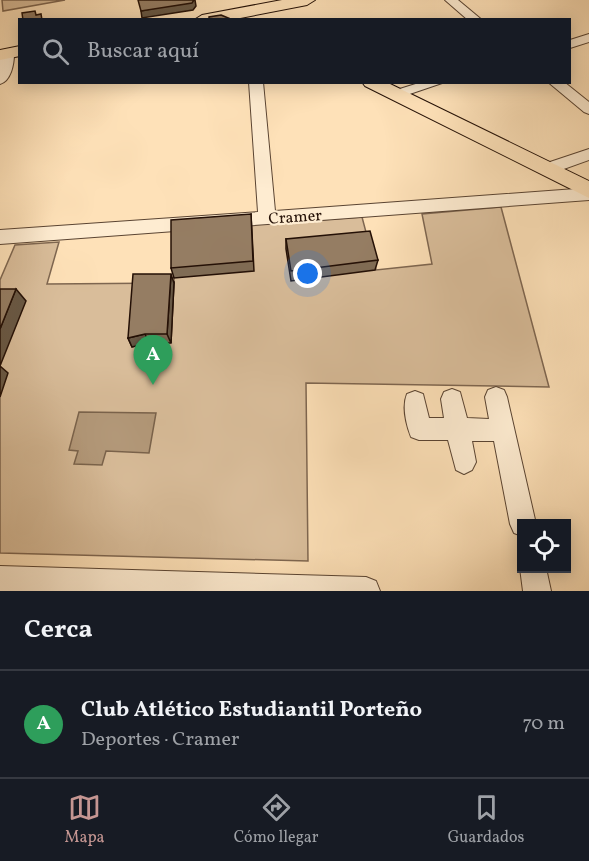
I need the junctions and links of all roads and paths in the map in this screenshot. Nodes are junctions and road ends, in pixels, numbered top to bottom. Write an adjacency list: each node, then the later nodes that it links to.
1 (209, 0): 5 (main road)
2 (307, 0): 4 (main road)
3 (451, 0): 6 (street)
4 (286, 2): 5 (main road)
5 (240, 17)
6 (474, 18)
7 (589, 38): 8 (street)
8 (571, 44)
9 (9, 53): 10 (street)
10 (0, 80)
11 (256, 84): 20 (street)
12 (375, 84): 15 (main road)
13 (431, 84): 15 (street)
14 (558, 84): 16 (street)
15 (395, 95): 18 (main road)
16 (589, 109)
17 (589, 154): 18 (street)
18 (547, 169): 19 (main road)
19 (589, 192): 20 (street, Cramer)
20 (267, 218): 21 (street, Cramer)
21 (0, 237)
22 (496, 397): 26 (street)
23 (452, 399): 25 (street)
24 (416, 401): 25 (street)
25 (457, 429): 26 (street); 27 (street)
26 (503, 430): 28 (street)
27 (464, 462)
28 (522, 519)
29 (533, 573): 32 (street)
30 (0, 579): 31 (street)
31 (366, 591)
32 (537, 591)

